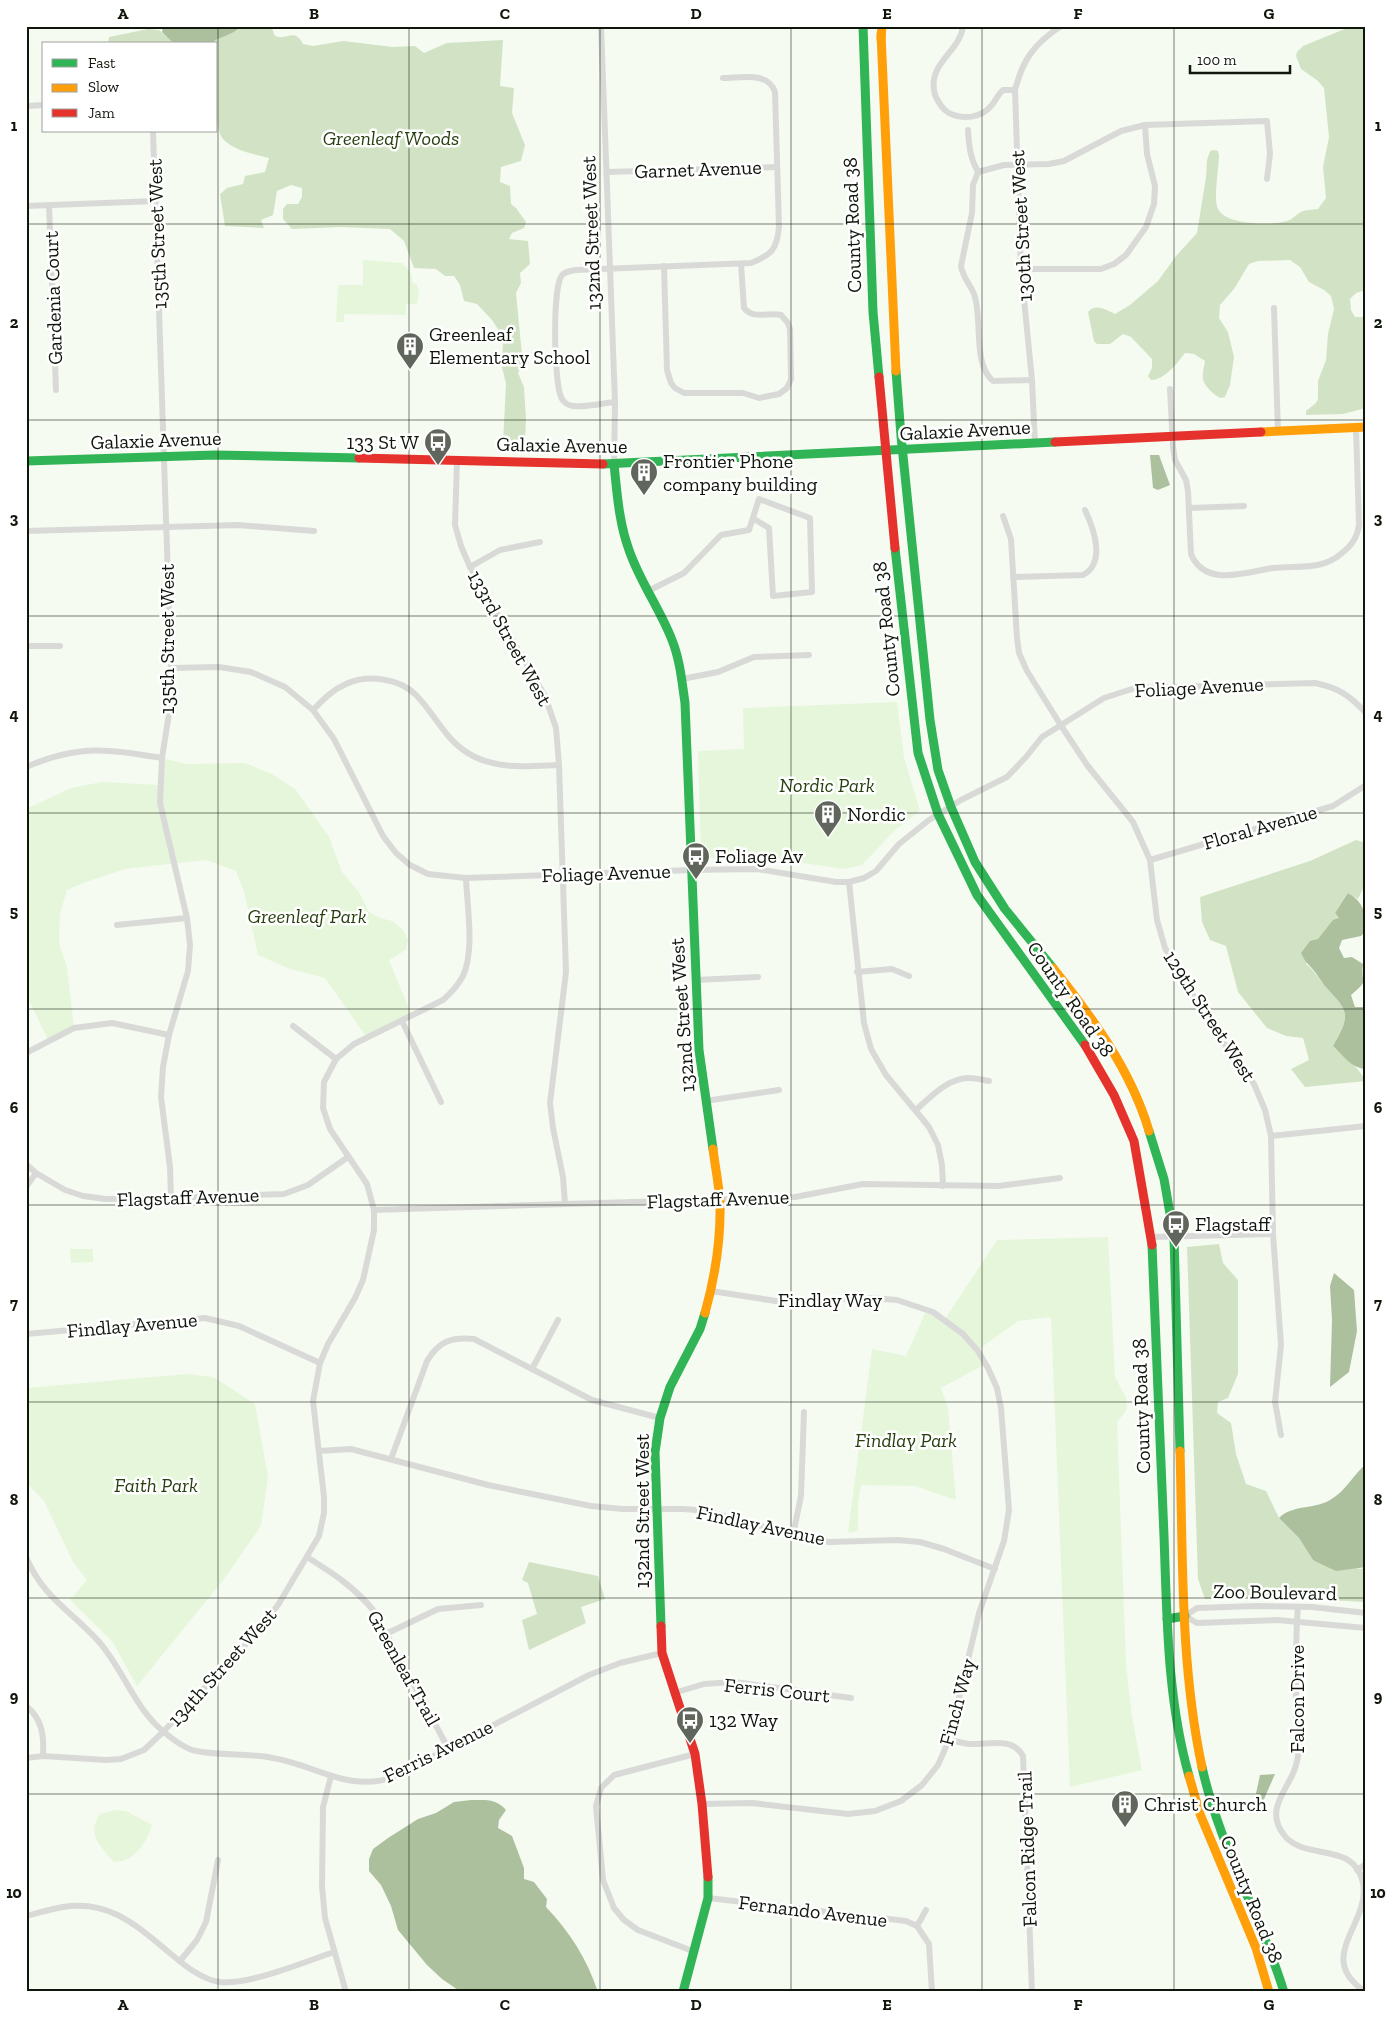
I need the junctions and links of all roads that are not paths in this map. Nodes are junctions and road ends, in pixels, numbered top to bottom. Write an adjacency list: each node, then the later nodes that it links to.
1 (601, 26): 15 (street, 132nd Street West)
2 (863, 26): 36 (main road, County Road 38)
3 (881, 26): 35 (main road, County Road 38)
4 (963, 26): 7 (street)
5 (1060, 26): 7 (street, 130th Street West)
6 (723, 78): 14 (street)
7 (1015, 90): 13 (street, 130th Street West)
8 (42, 105): 9 (street)
9 (26, 106)
10 (1145, 125): 13 (street); 17 (street); 24 (street)
11 (968, 130): 16 (street)
12 (153, 132): 18 (street, 135th Street West)
13 (1016, 164): 16 (street); 24 (street, 130th Street West)
14 (777, 167): 15 (street, Garnet Avenue); 21 (street, Garnet Avenue)
15 (607, 172): 23 (street, 132nd Street West)
16 (978, 172): 26 (street)
17 (1268, 179)
18 (156, 201): 19 (street); 37 (street, 135th Street West)
19 (50, 205): 20 (street); 28 (street, Gardenia Court)
20 (26, 206)
21 (741, 264): 22 (street, Garnet Avenue); 22 (street)
22 (664, 266): 23 (street, Garnet Avenue)
23 (610, 269): 29 (street, 132nd Street West); 29 (street, Garnet Avenue)
24 (1021, 269): 26 (street, 130th Street West)
25 (1274, 308): 32 (street)
26 (1032, 380): 34 (street, 130th Street West)
27 (1170, 389): 33 (street)
28 (56, 390)
29 (614, 402): 40 (street, 132nd Street West)
30 (1366, 427): 31 (main road, Galaxie Avenue)
31 (1356, 428): 32 (main road, Galaxie Avenue); 42 (street)
32 (1278, 432): 33 (main road, Galaxie Avenue)
33 (1172, 436): 34 (main road, Galaxie Avenue); 42 (street)
34 (1035, 444): 35 (main road, Galaxie Avenue)
35 (903, 450): 36 (main road, Galaxie Avenue); 65 (main road, County Road 38)
36 (885, 451): 40 (main road, Galaxie Avenue); 66 (main road, County Road 38)
37 (164, 457): 38 (main road, Galaxie Avenue); 39 (main road, Galaxie Avenue); 46 (street, 135th Street West)
38 (26, 461)
39 (457, 461): 40 (main road, Galaxie Avenue); 50 (street, 133rd Street West)
40 (614, 464): 52 (main road, 132nd Street West)
41 (1244, 506): 42 (street)
42 (1189, 508)
43 (1085, 510): 51 (street)
44 (1003, 516): 51 (street, 129th Street West)
45 (754, 519): 45 (street); 52 (street)
46 (166, 527): 47 (street); 48 (street); 56 (street, 135th Street West)
47 (26, 531)
48 (314, 531)
49 (540, 542): 50 (street)
50 (470, 567): 62 (street, 133rd Street West)
51 (1013, 577): 60 (street, 129th Street West)
52 (648, 591): 57 (main road, 132nd Street West)
53 (26, 646): 54 (street)
54 (60, 646)
55 (809, 655): 57 (street)
56 (171, 668): 58 (street, Foliage Avenue); 61 (street, 135th Street West)
57 (682, 678): 68 (main road, 132nd Street West)
58 (313, 710): 62 (street); 70 (street, Foliage Avenue)
59 (1366, 712): 60 (street, Foliage Avenue)
60 (1060, 724): 65 (street, Foliage Avenue); 67 (street, 129th Street West)
61 (162, 758): 63 (street); 72 (street, 135th Street West)
62 (560, 765): 69 (street, 133rd Street West)
63 (26, 766)
64 (1366, 785): 67 (street, Floral Avenue)
65 (951, 807): 66 (street, Foliage Avenue); 102 (main road, County Road 38)
66 (938, 814): 71 (street, Foliage Avenue); 101 (main road, County Road 38)
67 (1150, 860): 89 (street, 129th Street West)
68 (691, 870): 69 (street, Foliage Avenue); 71 (street, Foliage Avenue); 77 (main road, 132nd Street West)
69 (564, 874): 70 (street, Foliage Avenue); 98 (street, 133rd Street West)
70 (466, 878): 78 (street, 134th Street West)
71 (849, 882): 74 (street)
72 (187, 918): 73 (street); 80 (street, 135th Street West)
73 (117, 925)
74 (857, 972): 75 (street); 87 (street)
75 (909, 976)
76 (758, 977): 77 (street)
77 (695, 980): 85 (main road, 132nd Street West)
78 (402, 1021): 82 (street, 134th Street West); 86 (street)
79 (293, 1026): 82 (street)
80 (169, 1035): 81 (street); 96 (street, 135th Street West)
81 (26, 1053)
82 (336, 1059): 90 (street, 134th Street West)
83 (989, 1081): 87 (street)
84 (778, 1090): 85 (street)
85 (705, 1101): 97 (main road, 132nd Street West)
86 (441, 1102)
87 (916, 1110): 94 (street)
88 (1366, 1126): 89 (street)
89 (1270, 1136): 100 (street, 129th Street West)
90 (348, 1157): 96 (street, Flagstaff Avenue); 99 (street, 134th Street West)
91 (26, 1164): 92 (street, Flagstaff Avenue)
92 (36, 1173): 95 (street); 96 (street, Flagstaff Avenue)
93 (1060, 1178): 94 (street, Flagstaff Avenue)
94 (942, 1186): 97 (street, Flagstaff Avenue)
95 (26, 1187)
96 (171, 1198)
97 (720, 1200): 98 (street, Flagstaff Avenue); 103 (main road, 132nd Street West)
98 (565, 1204): 99 (street, Flagstaff Avenue)
99 (374, 1210): 106 (street, 134th Street West)
100 (1273, 1234): 102 (street); 110 (street, 129th Street West)
101 (1152, 1236): 102 (street); 122 (main road, County Road 38)
102 (1174, 1238): 121 (main road, County Road 38)
103 (711, 1291): 109 (main road, 132nd Street West); 117 (street, Findlay Way)
104 (558, 1320): 107 (street)
105 (26, 1334): 106 (street, Findlay Avenue)
106 (320, 1363): 111 (street, 134th Street West)
107 (532, 1369): 109 (street); 112 (street)
108 (804, 1412): 114 (street)
109 (660, 1418): 113 (main road, 132nd Street West)
110 (1280, 1434)
111 (318, 1451): 112 (street, Findlay Avenue); 116 (street, 134th Street West)
112 (391, 1459): 113 (street, Findlay Avenue)
113 (657, 1509): 114 (street, Findlay Avenue); 126 (main road, 132nd Street West)
114 (793, 1535): 117 (street, Findlay Avenue)
115 (26, 1557): 130 (street, Ferris Avenue)
116 (307, 1558): 125 (street, Greenleaf Trail); 130 (street, 134th Street West)
117 (995, 1569): 131 (street, Finch Way)
118 (481, 1605): 125 (street)
119 (1298, 1607): 120 (street, Zoo Boulevard); 121 (street, Zoo Boulevard); 123 (street, Falcon Drive)
120 (1366, 1613)
121 (1185, 1616): 122 (main road, Zoo Boulevard); 123 (street, Zoo Boulevard); 153 (main road, County Road 38)
122 (1167, 1619): 152 (main road, County Road 38)
123 (1297, 1621): 124 (street); 140 (street, Falcon Drive)
124 (1366, 1628)
125 (388, 1634): 132 (street, Greenleaf Trail)
126 (662, 1653): 127 (main road, 132nd Street West); 132 (street, Ferris Avenue)
127 (674, 1693): 128 (street, Ferris Court); 133 (main road, 132nd Street West)
128 (851, 1698)
129 (26, 1706): 134 (street)
130 (163, 1732): 134 (street, 134th Street West); 136 (street, Ferris Avenue)
131 (949, 1740): 137 (street, Finch Way); 151 (street, Falcon Ridge Trail)
132 (448, 1748): 136 (street, Ferris Avenue)
133 (695, 1754): 137 (main road, 132nd Street West); 146 (street)
134 (43, 1756): 135 (street, 134th Street West)
135 (26, 1758)
136 (331, 1776): 145 (street)
137 (702, 1804): 141 (main road, 132nd Street West)
138 (218, 1860): 147 (street)
139 (1366, 1864): 140 (street)
140 (1357, 1870): 154 (street)
141 (708, 1898): 144 (street, Fernando Avenue); 146 (main road, 132nd Street West)
142 (926, 1910): 144 (street)
143 (26, 1916): 147 (street)
144 (917, 1926): 150 (street)
145 (334, 1952): 147 (street); 148 (street)
146 (695, 1952): 149 (main road, 132nd Street West)
147 (180, 1961)
148 (346, 1992)
149 (683, 1992)
150 (932, 1992)
151 (1032, 1992)
152 (1269, 1992)
153 (1284, 1992)
154 (1366, 1992)

